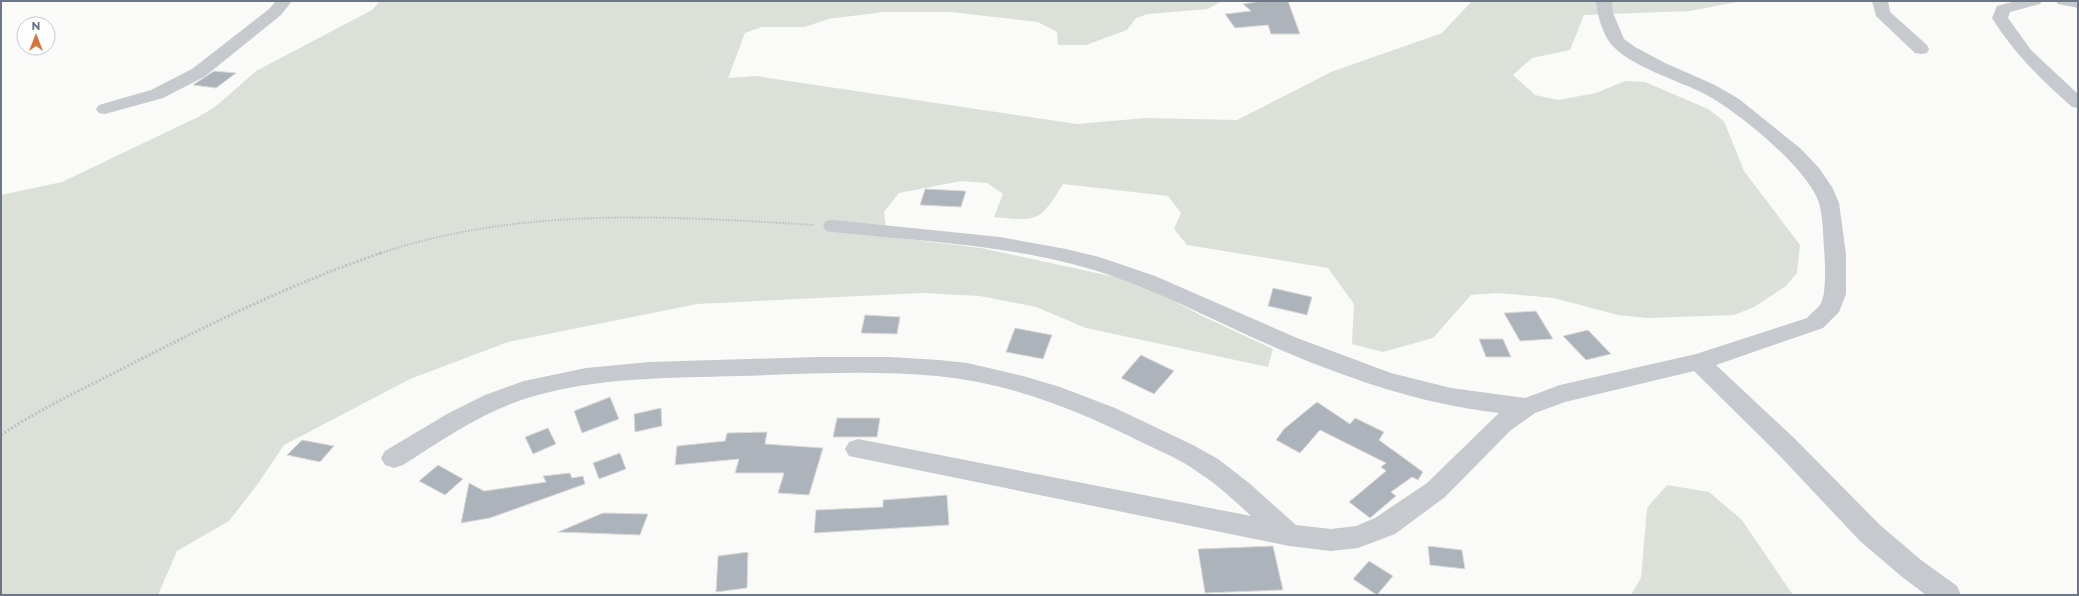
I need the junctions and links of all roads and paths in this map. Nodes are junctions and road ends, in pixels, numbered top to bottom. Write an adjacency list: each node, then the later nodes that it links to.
1 (284, 1): 9 (street)
2 (1604, 1): 11 (street)
3 (1880, 1): 7 (street)
4 (2034, 1): 8 (street)
5 (2064, 1): 6 (street)
6 (2078, 2)
7 (1921, 49)
8 (2078, 103)
9 (106, 109)
10 (833, 226): 12 (street); 13 (path)
11 (1699, 362): 12 (street); 17 (street)
12 (1526, 407): 16 (street)
13 (1, 435)
14 (858, 449): 16 (street)
15 (394, 458): 16 (street)
16 (1289, 536)
17 (1947, 595)

